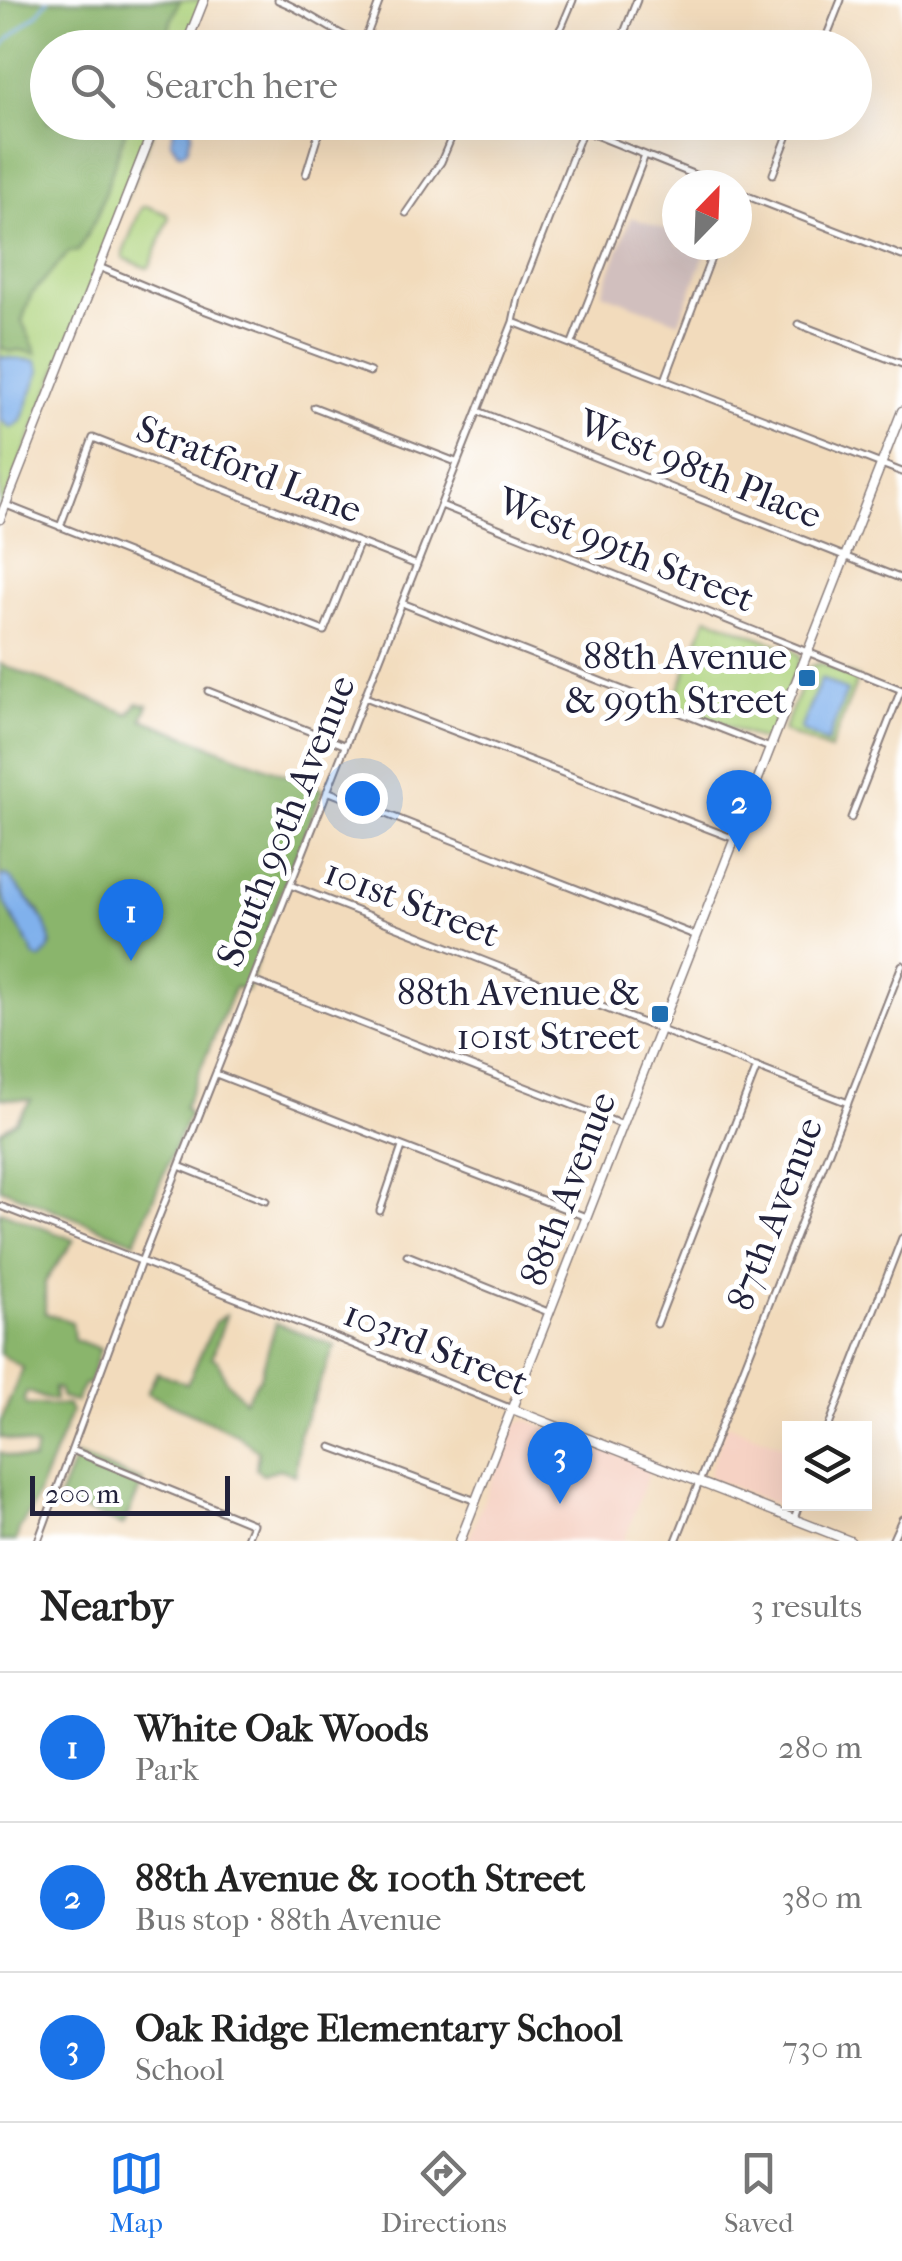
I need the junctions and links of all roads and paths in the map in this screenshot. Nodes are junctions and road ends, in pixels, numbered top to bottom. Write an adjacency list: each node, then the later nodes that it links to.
1 (204, 0): 7 (street)
2 (278, 0): 8 (street)
3 (380, 0): 9 (street)
4 (573, 0): 10 (street)
5 (637, 0): 11 (street)
6 (841, 0): 12 (street)
7 (192, 30)
8 (332, 30)
9 (370, 30)
10 (560, 30)
11 (625, 30)
12 (829, 30)
13 (149, 140): 27 (street)
14 (316, 140): 21 (street)
15 (450, 140): 24 (street)
16 (579, 140): 28 (street, South 90th Avenue)
17 (608, 140): 19 (street)
18 (786, 140): 22 (street)
19 (645, 155): 20 (street); 30 (street)
20 (682, 170)
21 (306, 174)
22 (772, 174)
23 (752, 198): 25 (street)
24 (406, 213)
25 (902, 256)
26 (710, 260): 33 (street)
27 (99, 267): 32 (street); 40 (street)
28 (513, 322): 30 (street); 36 (street, South 90th Avenue)
29 (798, 324): 31 (street)
30 (572, 344): 33 (street)
31 (902, 364)
32 (370, 372)
33 (665, 380): 38 (street)
34 (314, 407): 37 (street)
35 (902, 410): 38 (street, 88th Avenue)
36 (478, 411): 37 (street, South 90th Avenue); 45 (street, West 98th Place)
37 (458, 462): 41 (street, South 90th Avenue)
38 (881, 464): 39 (street); 45 (street, 88th Avenue)
39 (902, 472)
40 (6, 505): 42 (street); 43 (street)
41 (440, 505): 46 (street, South 90th Avenue); 49 (street, West 99th Street)
42 (0, 520)
43 (60, 527): 44 (street); 44 (street, Stratford Lane)
44 (360, 542): 46 (street, Stratford Lane)
45 (845, 556): 47 (street, West 98th Place); 49 (street, 88th Avenue)
46 (417, 565): 48 (street, South 90th Avenue)
47 (902, 579)
48 (402, 603): 52 (street, South 90th Avenue); 54 (street)
49 (807, 653): 50 (street, West 99th Street); 54 (street, 88th Avenue)
50 (902, 690): 56 (street)
51 (208, 691): 53 (street)
52 (365, 697): 53 (street, South 90th Avenue); 57 (street)
53 (346, 746): 55 (street, South 90th Avenue)
54 (770, 748): 57 (street, 88th Avenue)
55 (328, 791): 58 (street, South 90th Avenue); 59 (street)
56 (851, 818)
57 (734, 840): 59 (street, 88th Avenue)
58 (290, 885): 61 (street, South 90th Avenue); 62 (street, 101st Street)
59 (697, 936): 62 (street, 88th Avenue)
60 (902, 965): 65 (street, 87th Avenue)
61 (253, 980): 64 (street, South 90th Avenue); 66 (street)
62 (660, 1029): 63 (street, 101st Street); 66 (street, 88th Avenue)
63 (757, 1068): 65 (street, 101st Street); 77 (street)
64 (216, 1074): 67 (street); 68 (street, South 90th Avenue)
65 (848, 1103): 82 (street, 87th Avenue)
66 (623, 1125): 72 (street, 88th Avenue)
67 (402, 1147): 71 (street); 72 (street)
68 (180, 1166): 69 (street); 75 (street, South 90th Avenue)
69 (266, 1201)
70 (0, 1206): 75 (street, 103rd Street)
71 (380, 1210)
72 (587, 1218): 76 (street, 88th Avenue)
73 (902, 1238): 79 (street)
74 (407, 1255): 76 (street)
75 (142, 1262): 78 (street, 103rd Street); 81 (street, South 90th Avenue)
76 (550, 1312): 78 (street, 88th Avenue)
77 (657, 1324)
78 (512, 1409): 82 (street, 103rd Street); 83 (street, 88th Avenue)
79 (831, 1421)
80 (331, 1447): 83 (street)
81 (72, 1450): 87 (street, South 90th Avenue); 88 (street)
82 (700, 1482): 85 (street, 103rd Street); 90 (street, 87th Avenue)
83 (476, 1501): 89 (street, 88th Avenue)
84 (797, 1511): 85 (street)
85 (794, 1519): 91 (street, 103rd Street)
86 (902, 1519): 92 (street)
87 (38, 1541)
88 (246, 1541)
89 (460, 1541)
90 (676, 1541)
91 (850, 1541)
92 (892, 1541)

